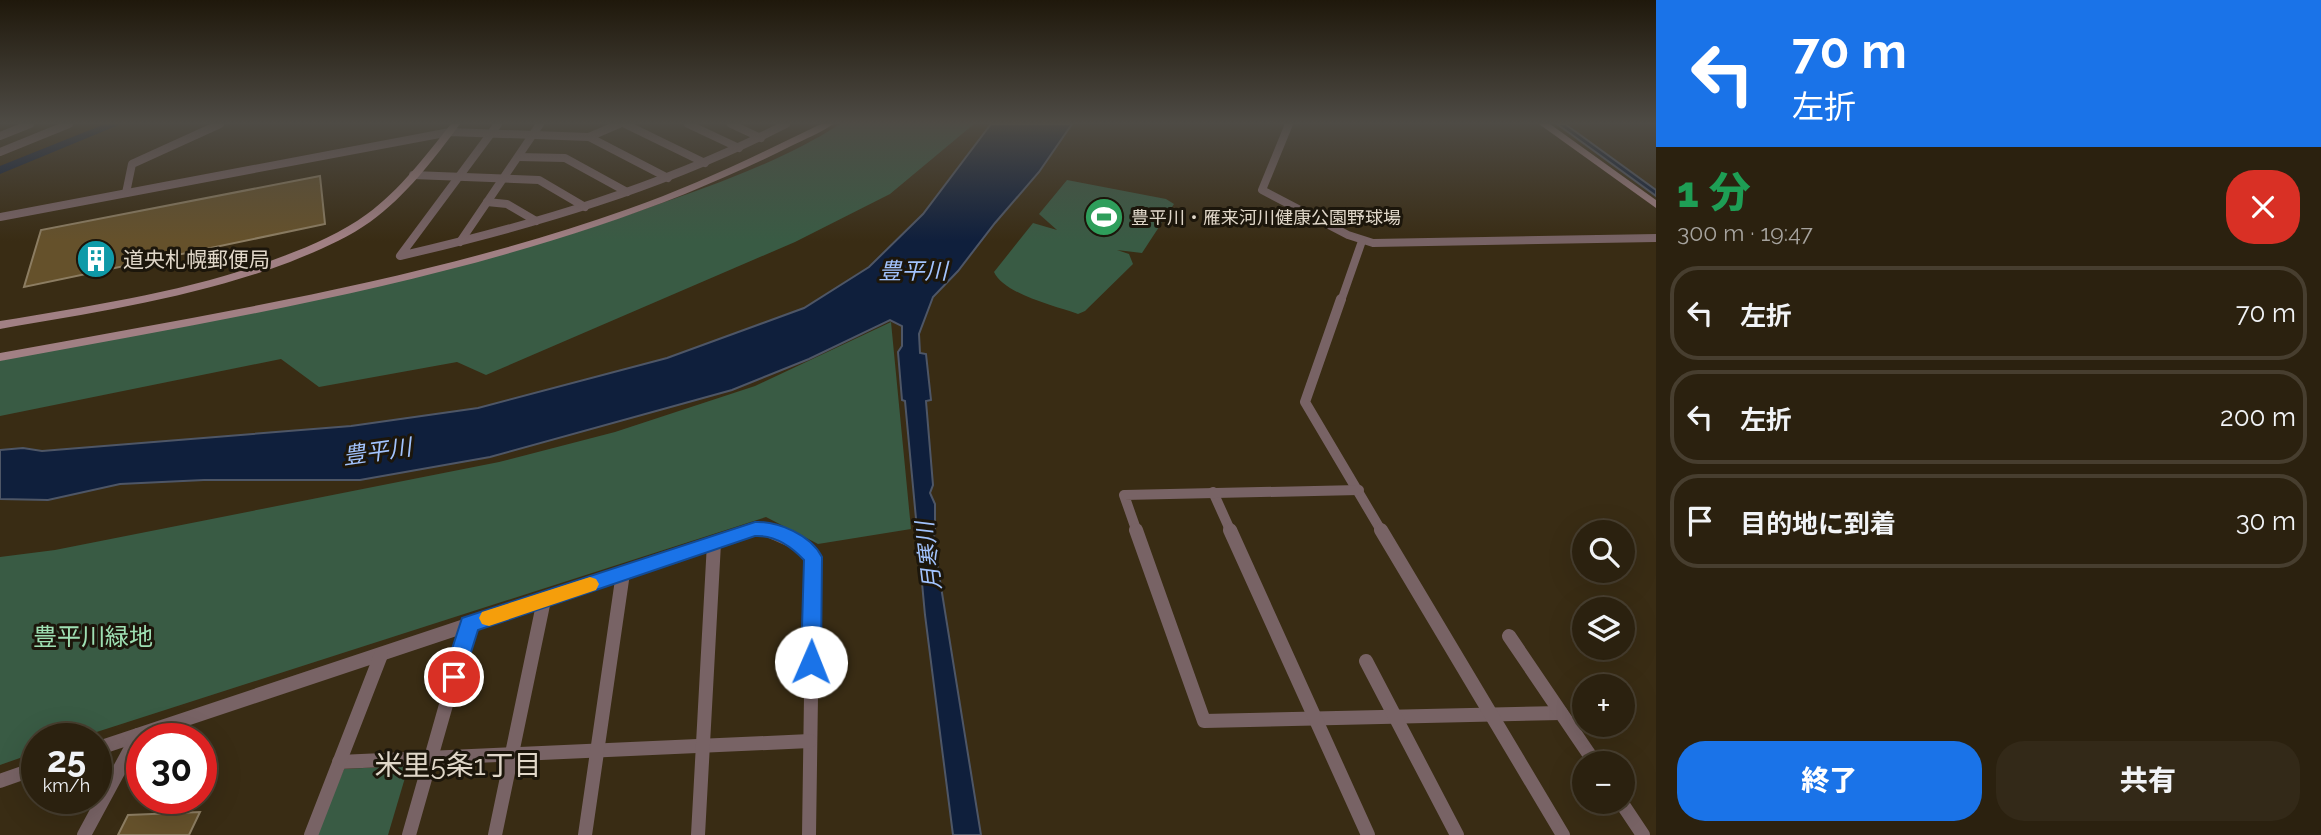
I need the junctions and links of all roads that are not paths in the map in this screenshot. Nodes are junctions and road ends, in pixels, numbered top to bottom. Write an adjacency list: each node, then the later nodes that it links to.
1 (134, 163): 17 (street)
2 (278, 163): 17 (street)
3 (424, 163): 12 (street)
4 (468, 163): 13 (street)
5 (514, 163): 14 (street)
6 (574, 163): 16 (street)
7 (639, 163): 15 (street)
8 (705, 163): 15 (street)
9 (752, 163): 28 (street)
10 (1273, 163): 25 (street)
11 (1597, 163): 19 (street)
12 (414, 175): 13 (street); 27 (street)
13 (457, 177): 14 (street); 26 (street)
14 (503, 178): 18 (street); 20 (street)
15 (668, 178): 16 (street)
16 (627, 192): 20 (street)
17 (127, 193): 21 (street)
18 (487, 202): 22 (street); 26 (street)
19 (1656, 205)
20 (584, 207): 22 (street)
21 (3, 216): 23 (street)
22 (536, 221): 26 (street)
23 (0, 225)
24 (1656, 238): 25 (street)
25 (1362, 241): 29 (street)
26 (460, 242)
27 (0, 325)
28 (0, 357)
29 (1359, 491): 30 (street); 39 (street)
30 (1213, 492): 41 (street); 41 (street)
31 (714, 543): 32 (street); 43 (street); 44 (street)
32 (623, 573): 33 (street); 45 (street)
33 (544, 600): 34 (street); 47 (street)
34 (469, 624): 36 (street); 49 (street)
35 (1509, 636): 38 (street)
36 (381, 655): 42 (street); 50 (street)
37 (1366, 661): 40 (street)
38 (1561, 713): 39 (street); 46 (street)
39 (1490, 715): 40 (street); 63 (street)
40 (1395, 717): 41 (street); 62 (street)
41 (1315, 718): 61 (street)
42 (174, 723)
43 (810, 741): 44 (street); 60 (street)
44 (703, 745): 45 (street); 59 (street)
45 (597, 751): 47 (street); 58 (street)
46 (1587, 751)
47 (512, 754): 49 (street); 57 (street)
48 (126, 757): 54 (street)
49 (430, 757): 50 (street); 56 (street)
50 (339, 762): 55 (street)
51 (21, 774): 52 (street)
52 (0, 781)
53 (1628, 814): 64 (street)
54 (83, 835)
55 (311, 835)
56 (409, 835)
57 (495, 835)
58 (585, 835)
59 (698, 835)
60 (809, 835)
61 (1367, 835)
62 (1457, 835)
63 (1563, 835)
64 (1643, 835)

